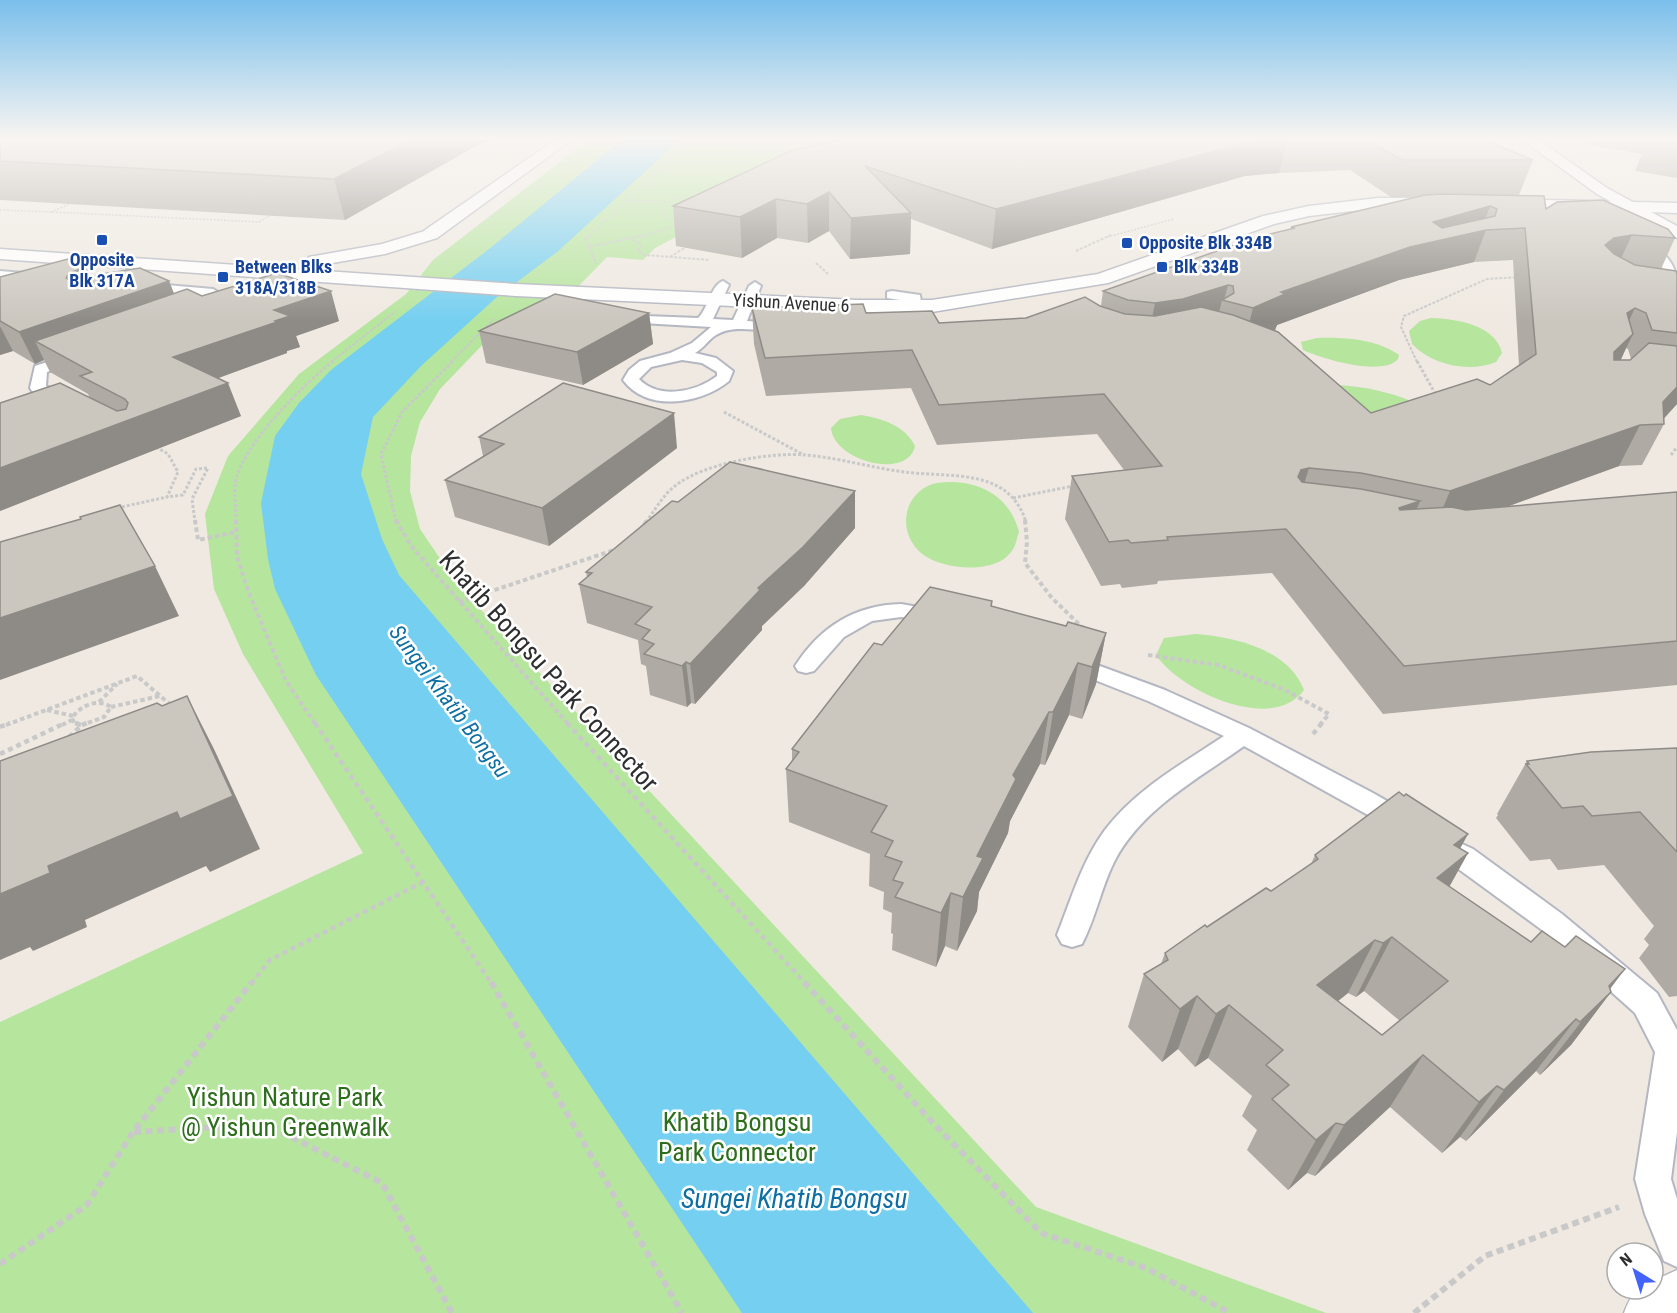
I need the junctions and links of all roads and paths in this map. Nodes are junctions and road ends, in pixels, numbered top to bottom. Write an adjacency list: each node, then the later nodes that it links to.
1 (480, 199): 18 (main road)
2 (674, 199): 9 (path)
3 (1344, 199): 40 (main road, Yishun Avenue 6)
4 (1617, 199): 10 (main road)
5 (77, 200): 13 (path)
6 (627, 200): 9 (path); 21 (path)
7 (1487, 200): 10 (main road)
8 (1677, 201): 10 (main road)
9 (667, 202): 19 (path)
10 (1624, 204): 11 (main road); 17 (main road)
11 (1677, 208)
12 (0, 210): 13 (path)
13 (51, 212): 14 (path)
14 (275, 212)
15 (1178, 219): 23 (path)
16 (1628, 232): 37 (lane)
17 (1677, 233)
18 (431, 234): 28 (main road); 30 (main road)
19 (633, 239): 21 (path); 25 (path)
20 (0, 240): 28 (main road, Yishun Avenue 6)
21 (589, 247): 31 (path)
22 (686, 248): 25 (path)
23 (1073, 252)
24 (0, 254): 26 (main road, Yishun Avenue 6)
25 (669, 257): 27 (path)
26 (54, 258): 30 (main road, Yishun Avenue 6); 33 (lane)
27 (714, 260)
28 (315, 261): 30 (main road, Yishun Avenue 6)
29 (816, 263): 36 (path)
30 (431, 268): 39 (main road, Yishun Avenue 6); 39 (main road, Yishun Avenue 6)
31 (597, 268)
32 (0, 275): 33 (lane)
33 (20, 276): 35 (lane)
34 (1524, 277): 51 (path)
35 (56, 279)
36 (824, 280)
37 (1671, 282)
38 (128, 290): 42 (lane)
39 (720, 292): 40 (main road, Yishun Avenue 6); 46 (lane)
40 (752, 293): 45 (lane)
41 (398, 310): 61 (path)
42 (194, 314)
43 (497, 317): 64 (path, Khatib Bongsu Park Connector)
44 (624, 318): 46 (lane)
45 (738, 325): 46 (lane); 47 (lane)
46 (707, 327): 48 (lane)
47 (798, 328)
48 (697, 352): 50 (lane); 50 (lane)
49 (84, 353): 52 (lane)
50 (691, 394): 55 (path)
51 (1442, 403)
52 (77, 408)
53 (151, 444): 58 (path)
54 (1677, 447): 56 (path)
55 (804, 455): 59 (path); 62 (path)
56 (1671, 455)
57 (1076, 485): 59 (path)
58 (167, 497): 60 (path); 61 (path)
59 (1012, 498): 66 (path)
60 (113, 508)
61 (236, 532): 86 (path)
62 (638, 533)
63 (622, 547): 64 (path)
64 (458, 602): 96 (path, Khatib Bongsu Park Connector)
65 (963, 625): 69 (lane)
66 (1088, 632)
67 (1051, 655): 81 (lane)
68 (1147, 655): 84 (path)
69 (806, 666)
70 (118, 683): 71 (path); 72 (path); 74 (path)
71 (160, 696): 73 (path); 75 (path)
72 (99, 702): 73 (path); 76 (path)
73 (111, 707): 77 (path)
74 (46, 710): 76 (path); 80 (path)
75 (178, 711)
76 (73, 718): 79 (path); 83 (path)
77 (99, 721): 78 (path); 79 (path)
78 (108, 722)
79 (82, 725): 82 (path)
80 (0, 727)
81 (1242, 736): 84 (lane); 87 (lane)
82 (66, 740)
83 (0, 754): 85 (path)
84 (1293, 761): 89 (lane)
85 (3, 765)
86 (423, 882): 88 (path); 95 (path)
87 (1072, 935)
88 (133, 1132): 92 (path); 94 (path)
89 (1666, 1144): 90 (lane)
90 (1657, 1193): 91 (lane); 97 (path)
91 (1677, 1248)
92 (0, 1264)
93 (1677, 1299): 98 (main road)
94 (452, 1313)
95 (682, 1313)
96 (1230, 1313)
97 (1414, 1313)
98 (1653, 1313)

